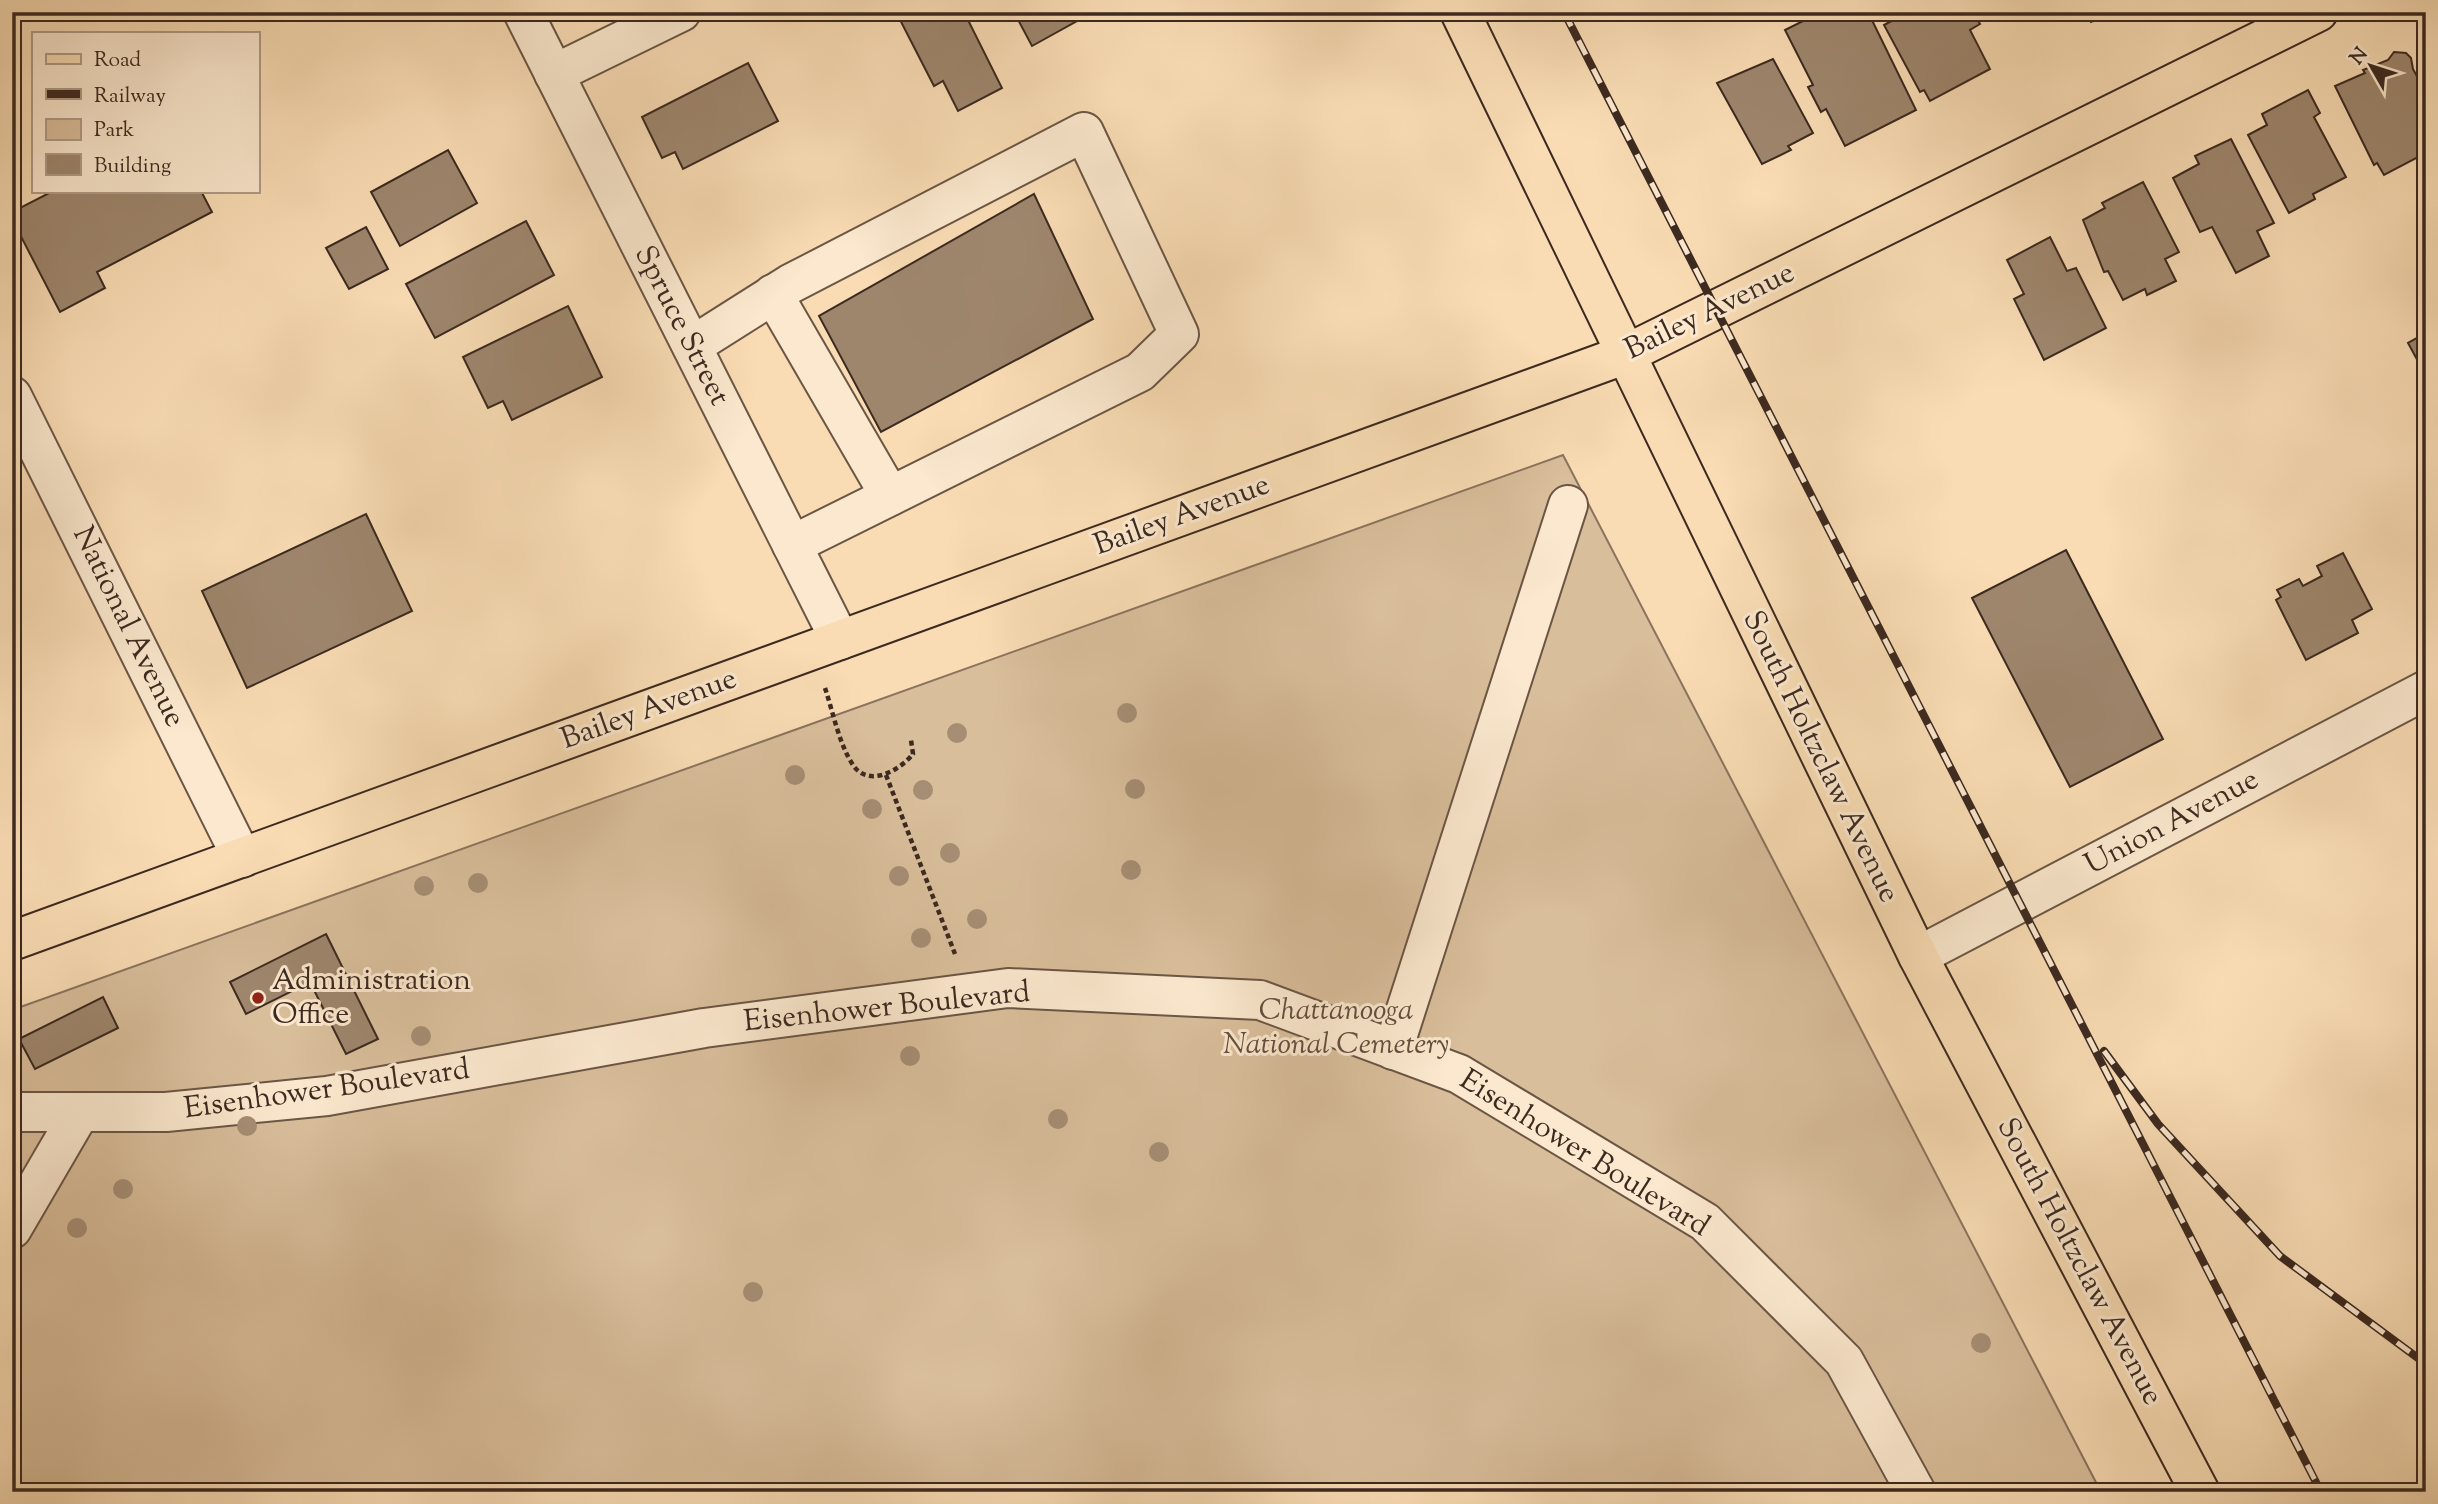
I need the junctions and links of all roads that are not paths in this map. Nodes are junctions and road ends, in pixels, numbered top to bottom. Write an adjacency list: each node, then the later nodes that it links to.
1 (523, 12): 5 (street, Spruce Street)
2 (681, 12): 5 (street)
3 (1460, 12): 8 (main road, South Holtzclaw Avenue)
4 (2318, 12): 8 (main road, Bailey Avenue)
5 (554, 74): 7 (street, Spruce Street)
6 (781, 289): 7 (street); 11 (street); 11 (street)
7 (692, 346): 13 (street, Spruce Street)
8 (1624, 355): 14 (main road, Bailey Avenue); 18 (main road, South Holtzclaw Avenue)
9 (12, 396): 10 (street, National Avenue)
10 (23, 442): 16 (street, National Avenue)
11 (890, 496): 13 (street)
12 (1568, 505): 19 (street)
13 (792, 545): 14 (street, Spruce Street)
14 (826, 645): 16 (main road, Bailey Avenue)
15 (2426, 690): 18 (street, Union Avenue)
16 (242, 858): 17 (main road, Bailey Avenue)
17 (12, 942)
18 (1918, 956): 24 (main road, South Holtzclaw Avenue)
19 (1393, 1050): 21 (street, Eisenhower Boulevard); 23 (street, Eisenhower Boulevard)
20 (12, 1112): 21 (street, Eisenhower Boulevard)
21 (79, 1114): 22 (street)
22 (12, 1229)
23 (1916, 1492)
24 (2200, 1492)

